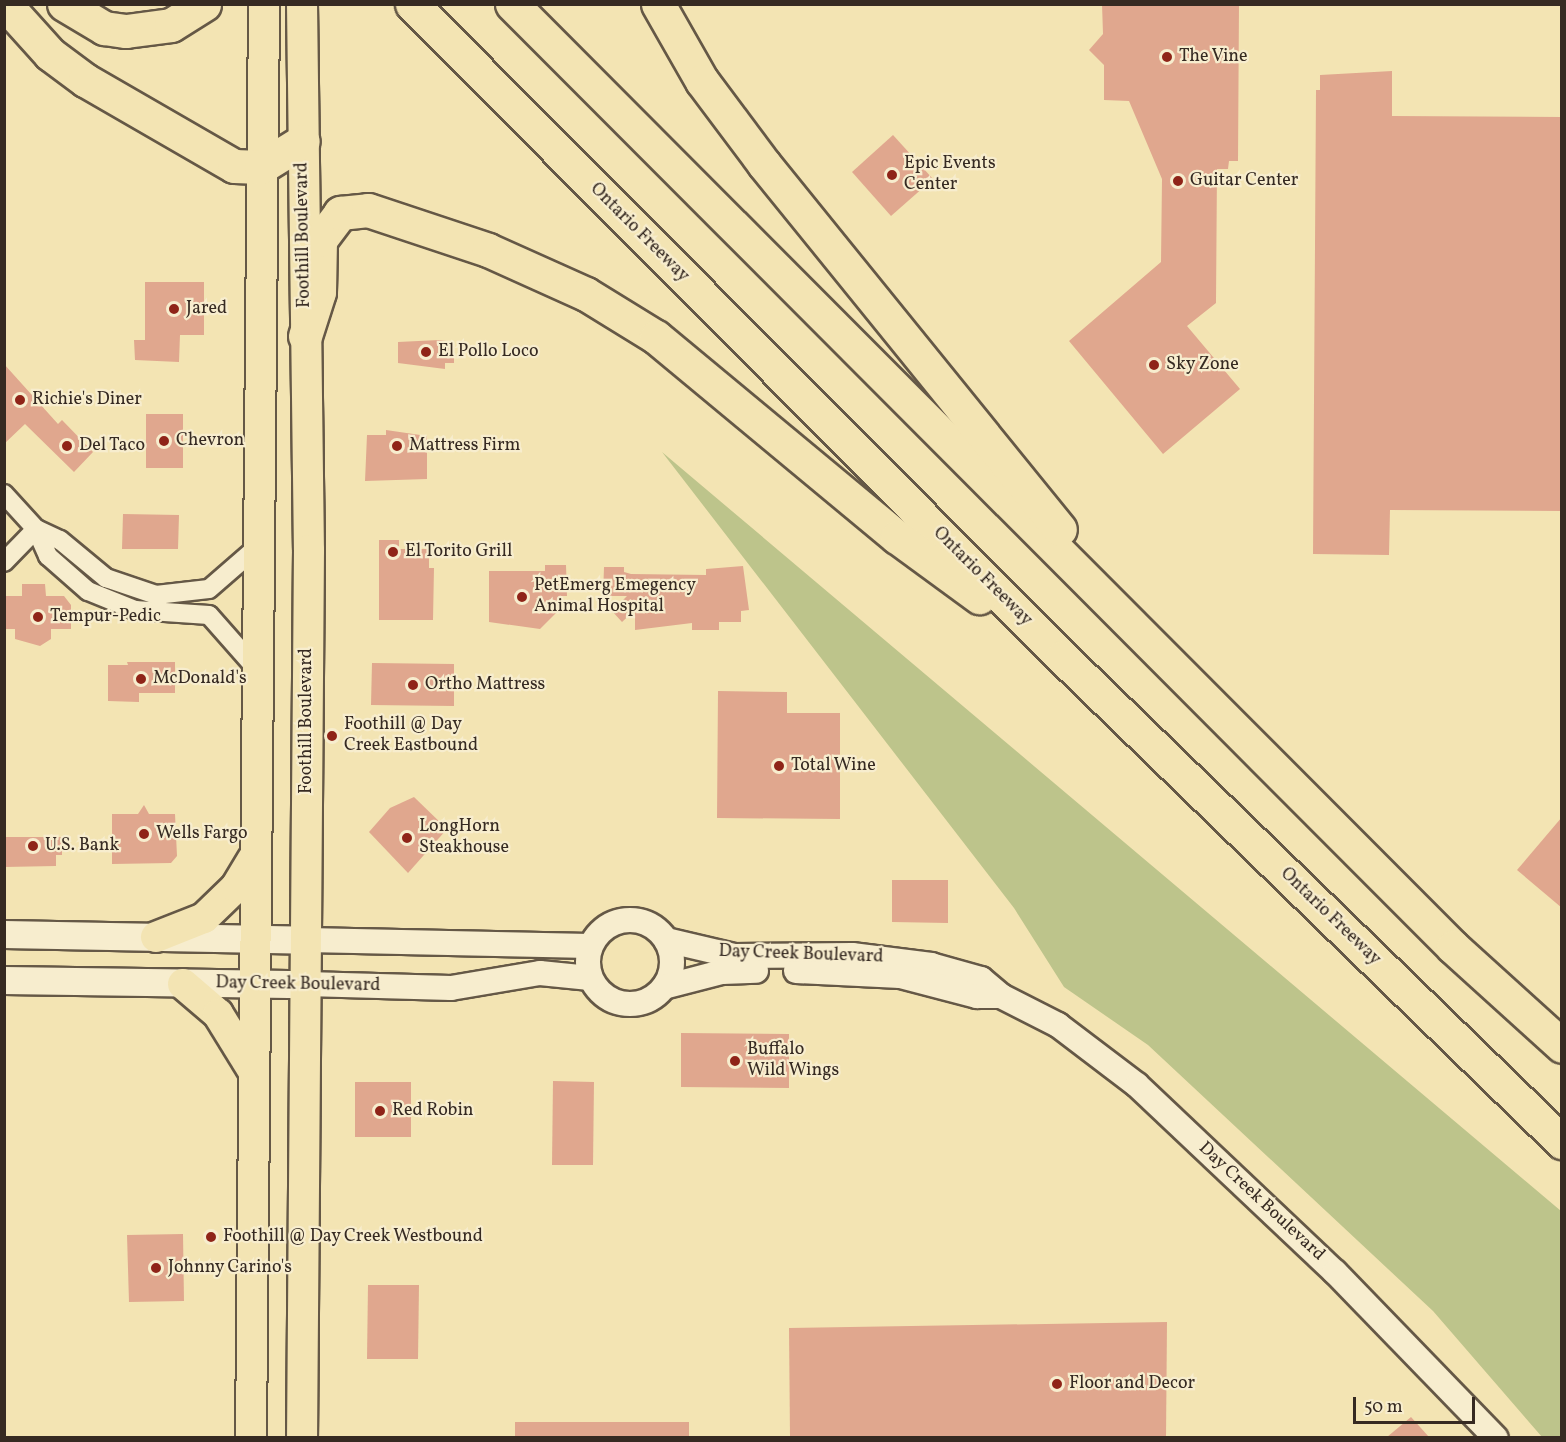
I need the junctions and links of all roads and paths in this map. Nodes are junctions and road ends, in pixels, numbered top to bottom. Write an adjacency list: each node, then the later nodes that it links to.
1 (5, 4): 10 (highway)
2 (64, 4): 3 (highway)
3 (204, 4)
4 (264, 4): 10 (main road)
5 (302, 4): 9 (main road, Foothill Boulevard)
6 (412, 4): 17 (highway, Ontario Freeway)
7 (512, 4): 16 (highway)
8 (658, 4): 16 (highway)
9 (303, 141): 10 (highway); 11 (main road, Foothill Boulevard)
10 (261, 167): 14 (main road)
11 (305, 336): 17 (highway); 23 (main road, Foothill Boulevard)
12 (4, 494): 13 (street)
13 (36, 530): 14 (street); 15 (street); 18 (street)
14 (255, 549): 18 (main road)
15 (4, 562)
16 (1084, 576): 33 (highway)
17 (1062, 657): 35 (highway, Ontario Freeway)
18 (254, 666): 19 (main road)
19 (253, 858): 21 (main road); 22 (main road)
20 (4, 934): 21 (main road)
21 (156, 937): 22 (main road)
22 (253, 939): 23 (main road); 29 (main road)
23 (307, 940): 25 (street); 30 (main road, Foothill Boulevard)
24 (666, 940): 25 (street); 31 (street); 32 (street, Day Creek Boulevard)
25 (590, 946): 26 (street)
26 (590, 978): 30 (street, Day Creek Boulevard); 31 (street)
27 (4, 980): 28 (main road, Day Creek Boulevard)
28 (183, 984): 29 (main road, Day Creek Boulevard); 34 (main road)
29 (252, 984): 30 (main road, Day Creek Boulevard); 34 (main road)
30 (306, 984): 37 (main road, Foothill Boulevard)
31 (664, 987): 32 (street, Day Creek Boulevard)
32 (1001, 996): 38 (street, Day Creek Boulevard)
33 (1562, 1046)
34 (252, 1069): 36 (main road)
35 (1562, 1142)
36 (250, 1437)
37 (302, 1437)
38 (1496, 1437)

